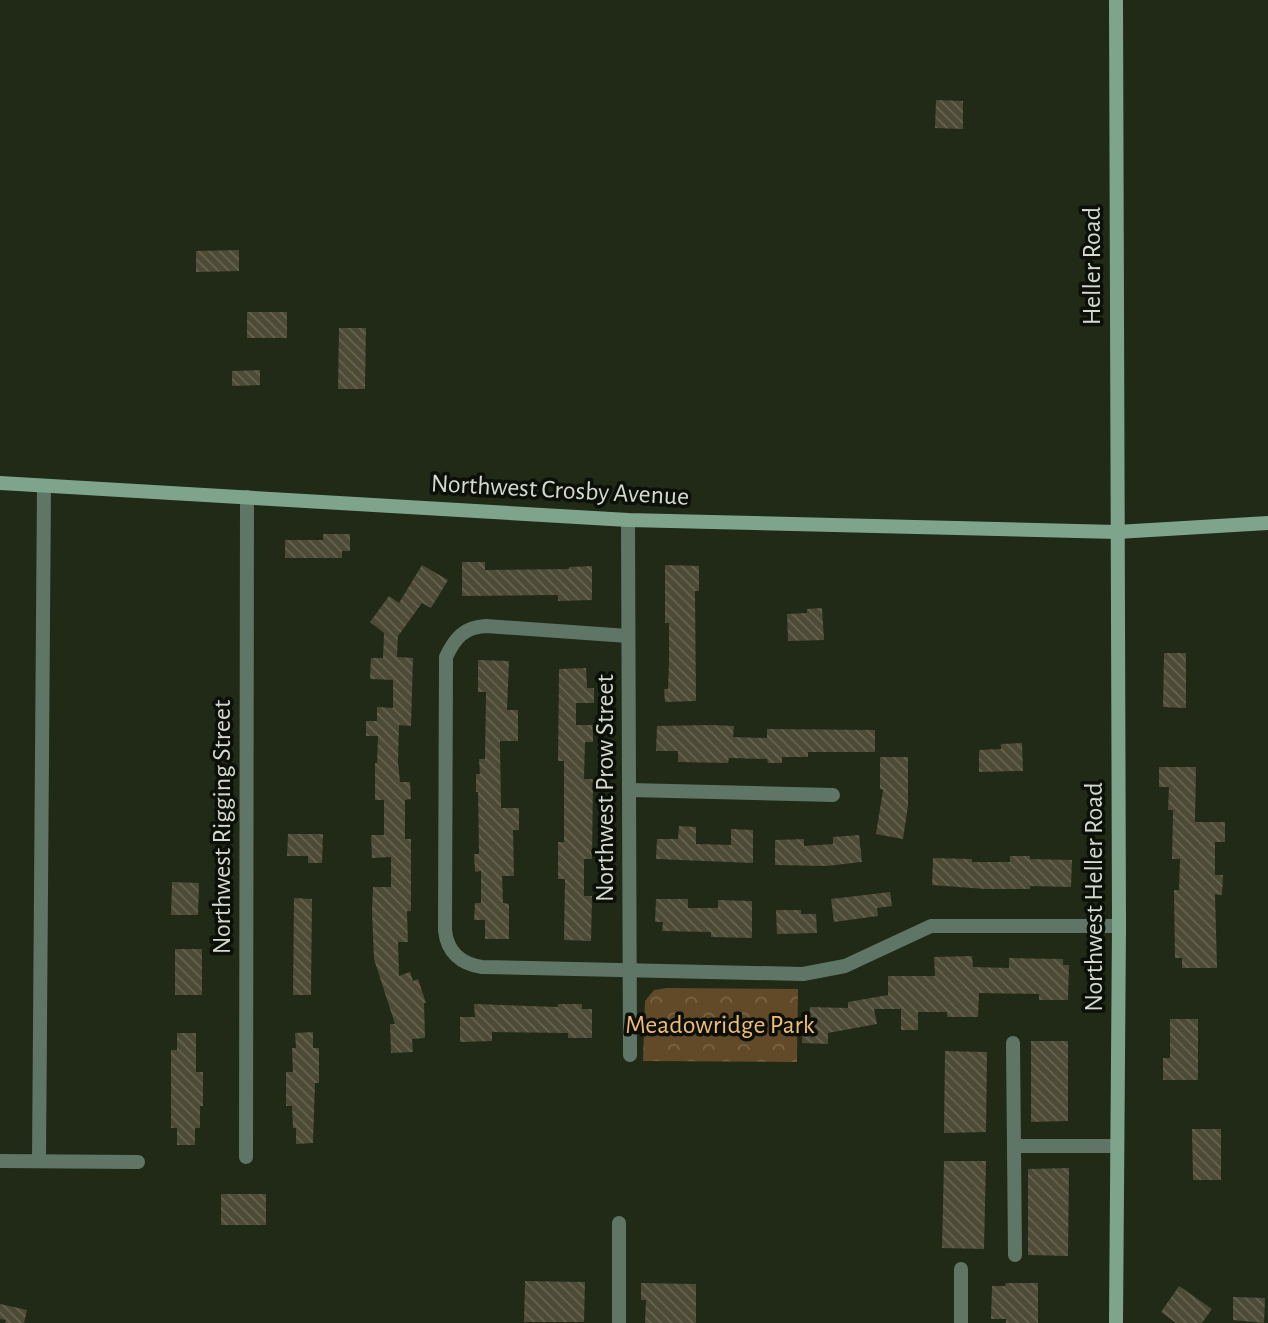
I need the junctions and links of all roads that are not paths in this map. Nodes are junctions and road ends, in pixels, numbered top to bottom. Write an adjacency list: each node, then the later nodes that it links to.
1 (1116, 0): 7 (street, Heller Road)
2 (0, 484): 3 (street, Northwest Crosby Avenue)
3 (44, 486): 4 (street, Northwest Crosby Avenue); 19 (street)
4 (247, 497): 5 (street, Northwest Crosby Avenue); 17 (street, Northwest Rigging Street)
5 (628, 520): 7 (street, Northwest Crosby Avenue); 8 (street, Northwest Prow Street)
6 (1268, 523): 7 (street, Northwest Crosby Avenue)
7 (1118, 531): 11 (street, Northwest Heller Road)
8 (628, 636): 9 (street, Northwest Prow Street); 12 (street)
9 (631, 790): 10 (street); 12 (street, Northwest Prow Street)
10 (832, 795)
11 (1119, 926): 12 (street); 16 (street, Northwest Heller Road)
12 (629, 970): 14 (street, Northwest Prow Street)
13 (1013, 1043): 15 (street)
14 (630, 1055)
15 (1015, 1146): 16 (street); 22 (street)
16 (1117, 1146): 26 (street, Northwest Heller Road)
17 (246, 1157)
18 (0, 1161): 19 (street)
19 (39, 1161): 20 (street)
20 (138, 1162)
21 (619, 1223): 24 (street)
22 (1015, 1255)
23 (961, 1269): 25 (street)
24 (619, 1323)
25 (961, 1323)
26 (1116, 1323)

